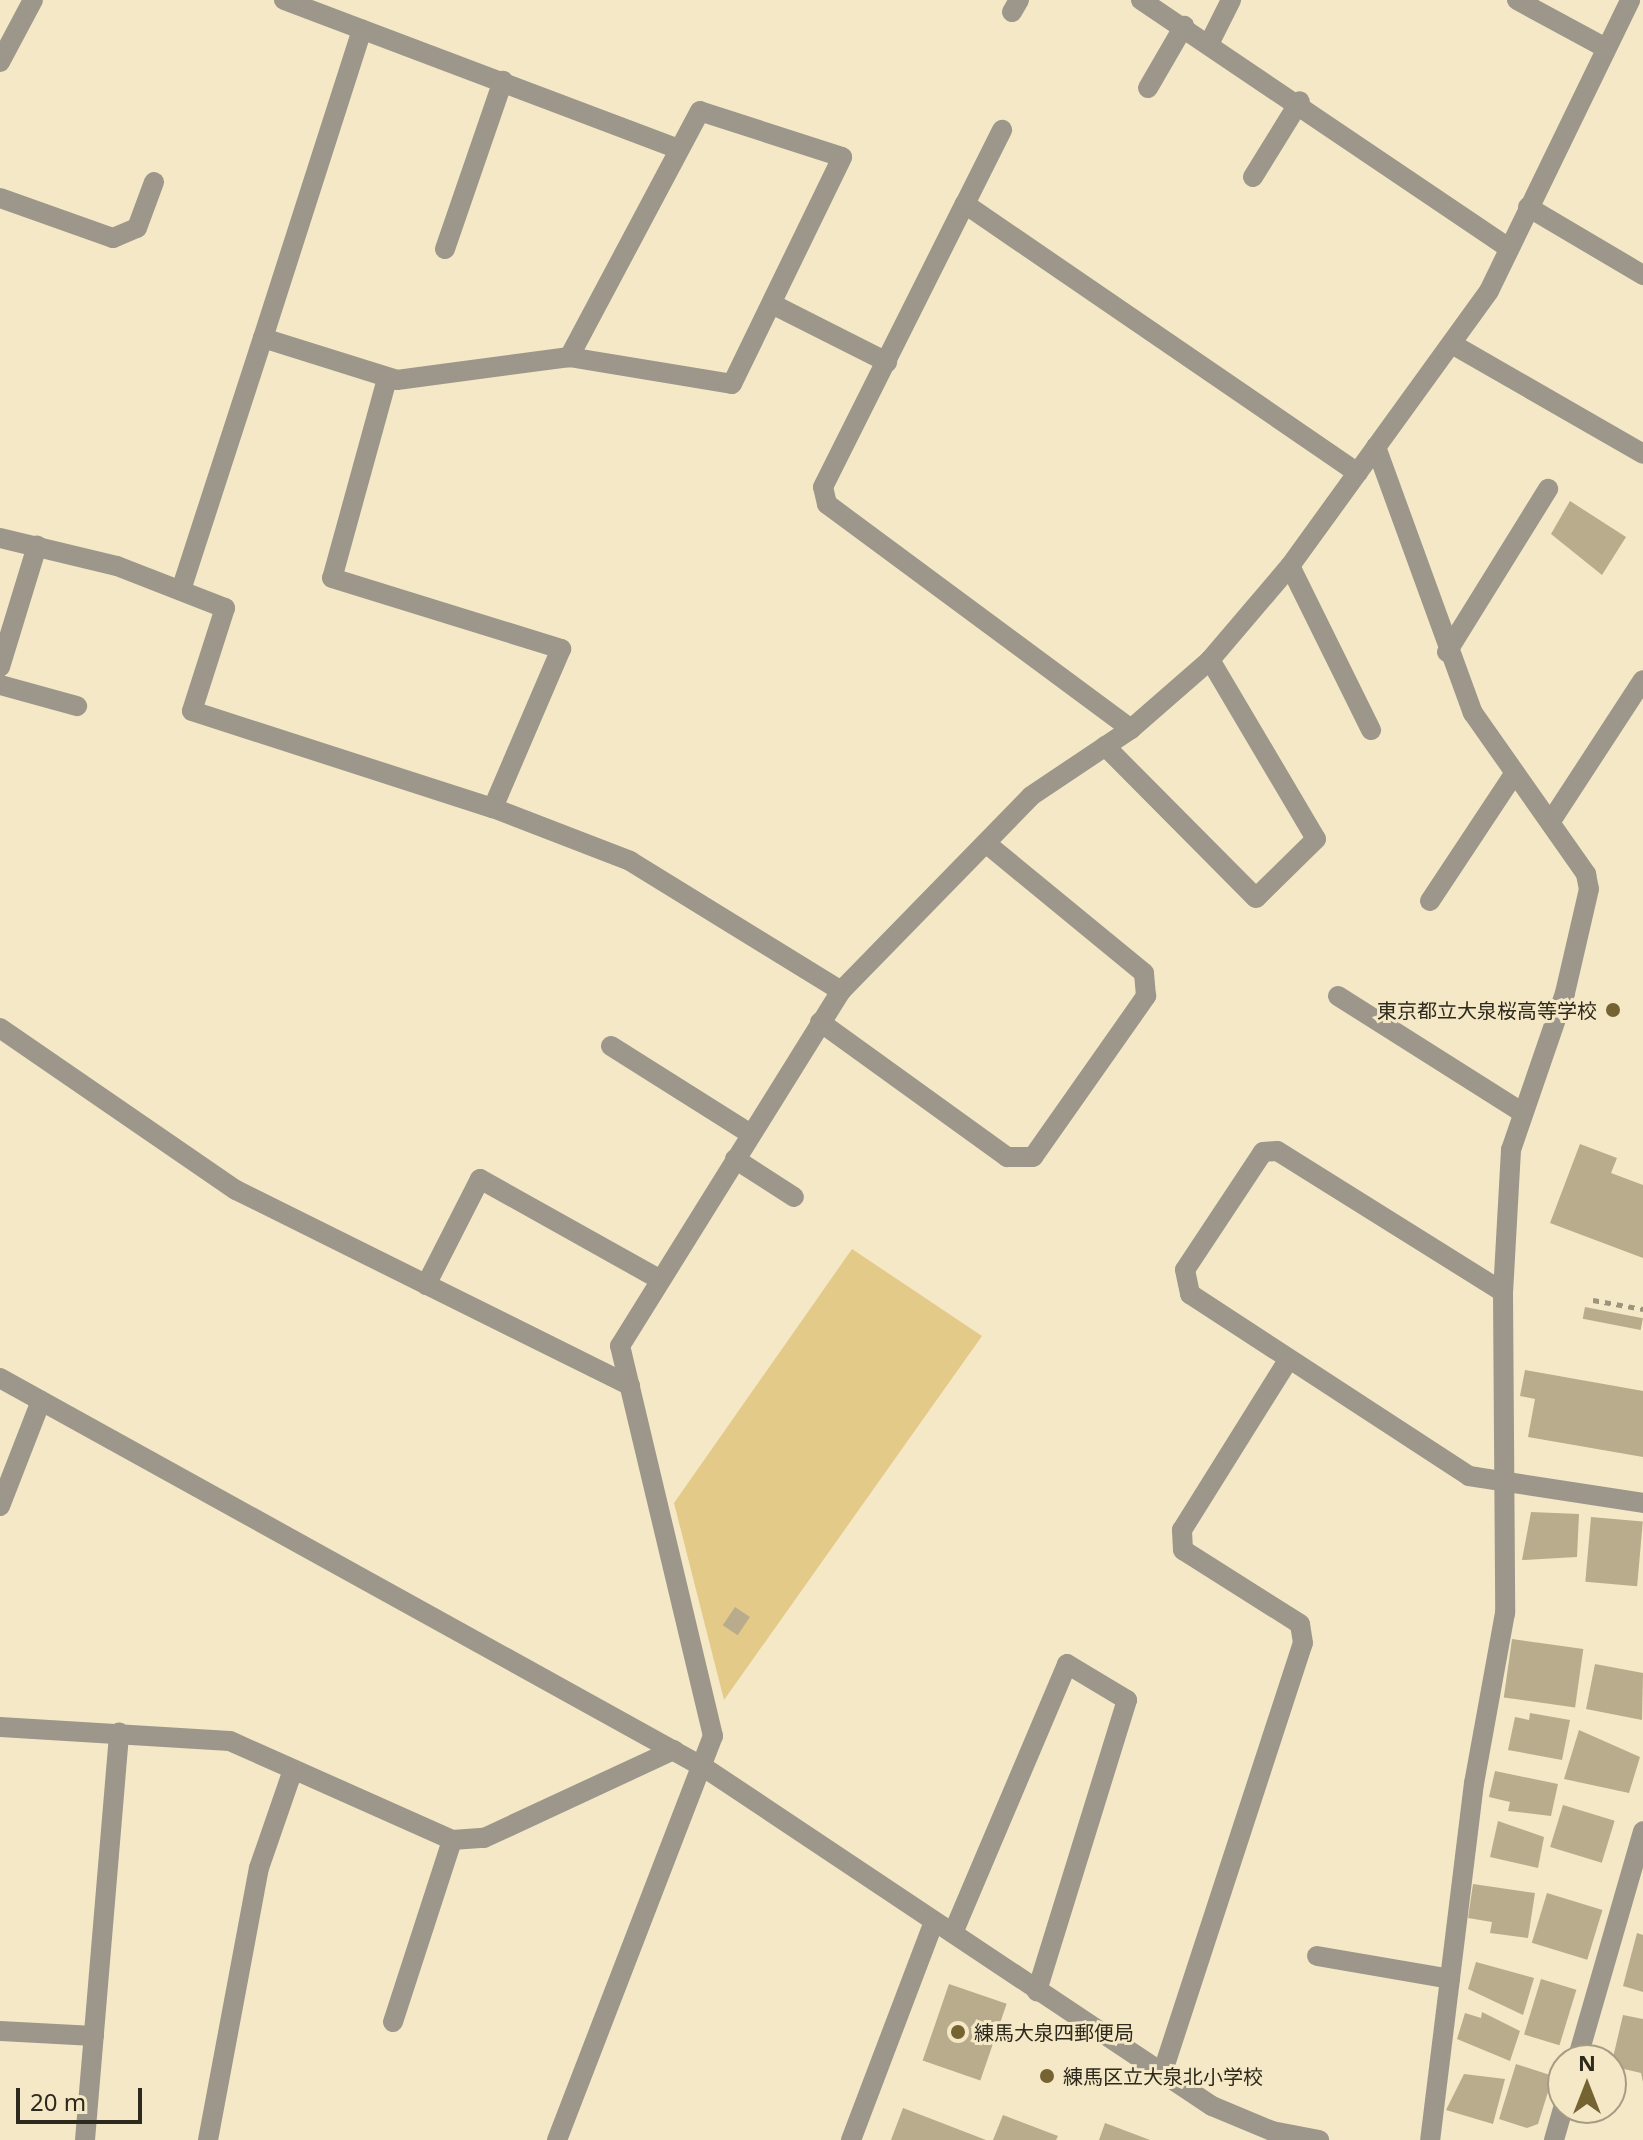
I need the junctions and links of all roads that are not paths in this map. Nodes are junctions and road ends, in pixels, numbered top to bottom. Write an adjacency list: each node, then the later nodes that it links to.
1 (33, 0): 12 (street)
2 (284, 0): 9 (street)
3 (1141, 0): 8 (street)
4 (1231, 0): 10 (street)
5 (1517, 0): 11 (street)
6 (1630, 0): 7 (street); 11 (street)
7 (1643, 7)
8 (1184, 26): 10 (street); 14 (street)
9 (362, 29): 13 (street); 27 (street)
10 (1210, 42): 15 (street)
11 (1604, 47): 22 (street)
12 (0, 62)
13 (503, 81): 17 (street); 24 (street)
14 (1148, 88)
15 (1300, 101): 18 (street); 23 (street)
16 (1002, 130): 21 (street)
17 (679, 149): 26 (street); 29 (street)
18 (1253, 177)
19 (154, 182): 20 (street)
20 (0, 198)
21 (965, 204): 30 (street); 34 (street)
22 (1528, 207): 23 (street); 25 (street)
23 (1509, 248): 28 (street)
24 (445, 249)
25 (1643, 275)
26 (772, 304): 29 (street); 30 (street)
27 (263, 338): 31 (street); 39 (street)
28 (1452, 344): 32 (street); 33 (street)
29 (569, 357): 31 (street)
30 (887, 362): 46 (street)
31 (387, 379): 50 (street)
32 (1376, 447): 34 (street); 40 (street)
33 (1643, 454)
34 (1358, 473): 38 (street)
35 (1548, 489): 40 (street)
36 (0, 538): 37 (street)
37 (37, 546): 39 (street); 42 (street)
38 (1290, 566): 41 (street); 47 (street)
39 (181, 590): 50 (street)
40 (1447, 652): 49 (street)
41 (1210, 660): 46 (street); 48 (street)
42 (0, 667)
43 (1643, 680): 51 (street)
44 (0, 685): 45 (street)
45 (77, 706)
46 (1131, 729): 48 (street)
47 (1371, 730)
48 (1105, 746): 52 (street)
49 (1514, 774): 51 (street); 53 (street)
50 (493, 808): 54 (street)
51 (1551, 821): 59 (street)
52 (986, 843): 54 (street); 56 (street)
53 (1430, 901)
54 (841, 991): 56 (street)
55 (1338, 996): 59 (street)
56 (820, 1022): 60 (street)
57 (0, 1028): 64 (street)
58 (611, 1046): 60 (street)
59 (1523, 1113): 65 (street)
60 (751, 1134): 61 (street)
61 (735, 1159): 62 (street); 63 (street)
62 (794, 1197)
63 (661, 1280): 64 (street); 68 (street)
64 (426, 1285): 68 (street)
65 (1503, 1292): 66 (street); 70 (street)
66 (1287, 1362): 70 (street); 89 (street)
67 (0, 1378): 69 (street)
68 (630, 1386): 76 (street)
69 (41, 1401): 72 (street); 75 (street)
70 (1508, 1485): 71 (street); 83 (street)
71 (1643, 1503)
72 (0, 1506)
73 (0, 1727): 74 (street)
74 (119, 1732): 77 (street); 87 (street)
75 (674, 1750): 76 (street); 79 (street)
76 (705, 1768): 80 (street); 92 (street)
77 (293, 1770): 79 (street); 91 (street)
78 (1643, 1831): 88 (street)
79 (452, 1840): 85 (street)
80 (934, 1922): 81 (street); 93 (street)
81 (953, 1933): 84 (street); 84 (street)
82 (1317, 1956): 83 (street)
83 (1450, 1979): 95 (street)
84 (1037, 1991): 89 (street)
85 (393, 2022)
86 (0, 2031): 87 (street)
87 (94, 2036): 90 (street)
88 (1582, 2044)
89 (1162, 2074): 94 (street)
90 (85, 2140)
91 (208, 2140)
92 (557, 2140)
93 (851, 2140)
94 (1319, 2140)
95 (1430, 2140)

